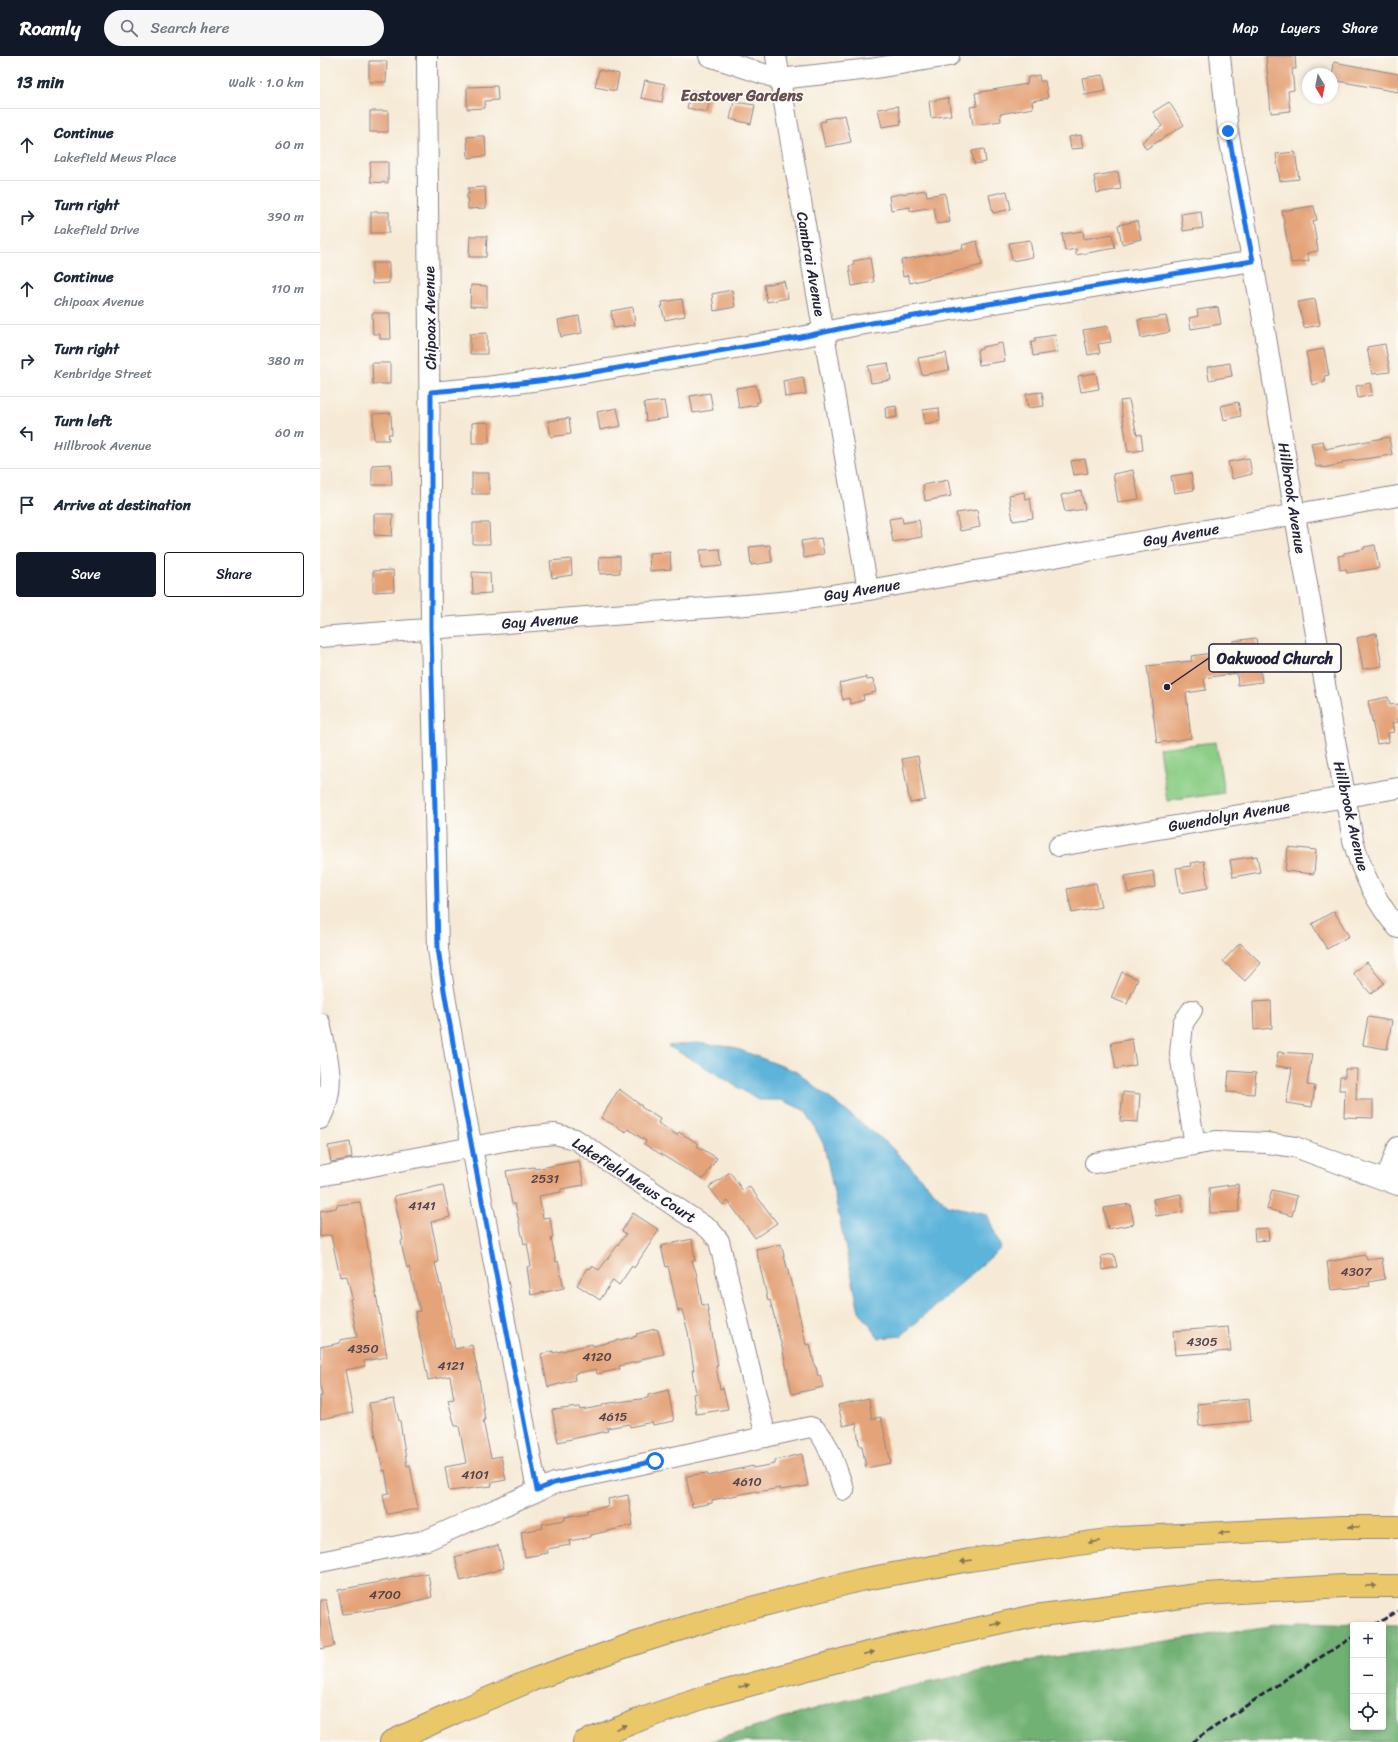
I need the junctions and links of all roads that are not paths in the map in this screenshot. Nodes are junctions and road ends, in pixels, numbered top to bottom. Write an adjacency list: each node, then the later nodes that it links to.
1 (427, 56): 9 (street, Chipoax Avenue)
2 (709, 56): 6 (street)
3 (776, 56): 6 (street, Cambrai Avenue)
4 (949, 56): 6 (street)
5 (1220, 56): 7 (street, Hillbrook Avenue)
6 (779, 79): 8 (street, Cambrai Avenue)
7 (1253, 261): 8 (street); 11 (street, Hillbrook Avenue)
8 (823, 332): 9 (street); 12 (street, Cambrai Avenue)
9 (431, 392): 13 (street, Chipoax Avenue)
10 (1398, 496): 11 (street, Gay Avenue)
11 (1296, 514): 12 (street, Gay Avenue); 16 (street, Hillbrook Avenue)
12 (868, 590): 13 (street, Gay Avenue)
13 (431, 628): 14 (street, Gay Avenue); 23 (street, Chipoax Avenue)
14 (320, 637)
15 (1398, 788): 16 (street, Gwendolyn Avenue)
16 (1345, 796): 17 (street, Gwendolyn Avenue); 18 (street, Hillbrook Avenue)
17 (1059, 846)
18 (1398, 928)
19 (1192, 1010): 22 (street)
20 (320, 1023): 21 (street)
21 (320, 1119)
22 (1195, 1145): 25 (street); 27 (street)
23 (473, 1146): 26 (street, Lakefield Mews Court); 28 (street, Lakefield Mews Court); 29 (street, Chipoax Avenue)
24 (1398, 1147): 27 (street)
25 (1095, 1163)
26 (320, 1176)
27 (1392, 1182)
28 (766, 1437): 29 (street); 30 (street)
29 (537, 1490): 32 (street)
30 (844, 1490)
31 (1395, 1527): 34 (highway, one-way to 34)
32 (320, 1562)
33 (1398, 1586): 35 (highway, one-way to 33)
34 (391, 1742)
35 (584, 1742)

